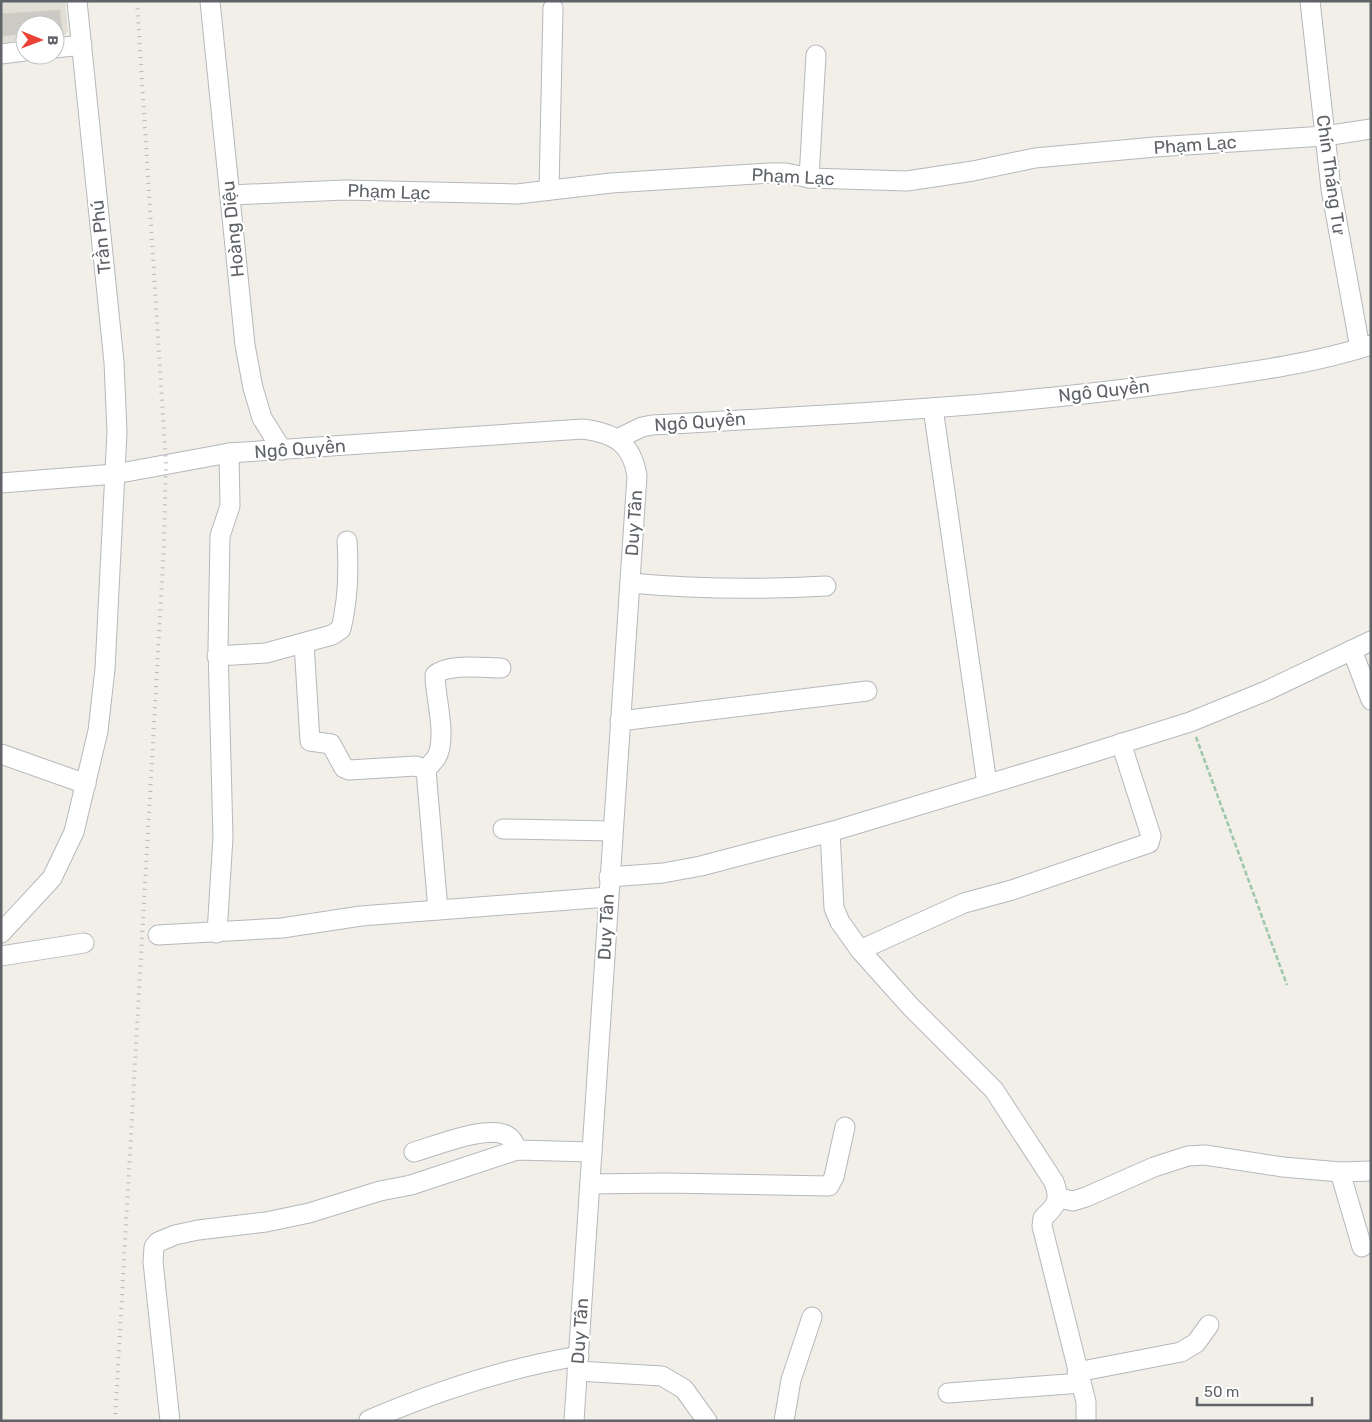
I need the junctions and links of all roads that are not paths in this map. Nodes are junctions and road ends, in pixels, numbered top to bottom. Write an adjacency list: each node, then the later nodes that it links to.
1 (78, 1): 5 (street, Trần Phú)
2 (210, 1): 14 (street, Hoàng Diệu)
3 (1310, 1): 11 (street, Chín Tháng Tư)
4 (553, 8): 13 (street)
5 (82, 45): 6 (street); 20 (street, Trần Phú)
6 (65, 47)
7 (15, 52): 8 (street)
8 (1, 54)
9 (816, 54): 12 (street)
10 (1371, 129): 11 (street, Phạm Lạc)
11 (1325, 136): 12 (street, Phạm Lạc); 15 (street, Chín Tháng Tư)
12 (809, 178): 13 (street, Phạm Lạc)
13 (549, 190): 14 (street, Phạm Lạc)
14 (230, 195): 18 (street, Hoàng Diệu)
15 (1365, 347): 16 (street, Ngô Quyền)
16 (933, 408): 17 (street, Ngô Quyền); 37 (street)
17 (617, 438): 18 (street, Ngô Quyền); 23 (street, Duy Tân)
18 (282, 450): 19 (street, Ngô Quyền)
19 (229, 454): 20 (street, Ngô Quyền); 28 (street)
20 (115, 474): 21 (street, Ngô Quyền); 36 (street, Trần Phú)
21 (1, 483)
22 (347, 541): 26 (street)
23 (630, 583): 24 (street); 32 (street, Duy Tân)
24 (826, 586)
25 (1371, 641): 27 (street)
26 (304, 643): 28 (street); 35 (street)
27 (1352, 650): 31 (street); 33 (street)
28 (217, 656): 45 (street)
29 (502, 668): 35 (street)
30 (867, 690): 32 (street)
31 (1371, 700)
32 (620, 721): 39 (street, Duy Tân)
33 (1121, 743): 37 (street); 48 (street)
34 (1, 754): 36 (street)
35 (426, 770): 43 (street)
36 (86, 784): 44 (street, Trần Phú)
37 (987, 784): 40 (street)
38 (503, 829): 39 (street)
39 (612, 831): 41 (street, Duy Tân)
40 (830, 832): 41 (street); 48 (street)
41 (609, 877): 42 (street, Duy Tân)
42 (608, 897): 43 (street); 53 (street, Duy Tân)
43 (438, 910): 45 (street)
44 (1, 933)
45 (217, 933): 46 (street)
46 (158, 935)
47 (84, 943): 49 (street)
48 (860, 950): 57 (street)
49 (1, 956)
50 (845, 1127): 56 (street)
51 (517, 1150): 52 (street); 53 (street); 65 (street)
52 (414, 1152)
53 (592, 1152): 56 (street, Duy Tân)
54 (1371, 1171): 55 (street)
55 (1340, 1172): 57 (street); 58 (street)
56 (590, 1184): 61 (street, Duy Tân)
57 (1058, 1198): 62 (street)
58 (1362, 1247)
59 (812, 1317): 68 (street)
60 (1208, 1325): 62 (street)
61 (578, 1363): 64 (street); 66 (street, Duy Tân); 67 (street)
62 (1079, 1377): 63 (street); 69 (street)
63 (948, 1393)
64 (369, 1420)
65 (170, 1421)
66 (574, 1421)
67 (707, 1421)
68 (784, 1421)
69 (1086, 1421)

